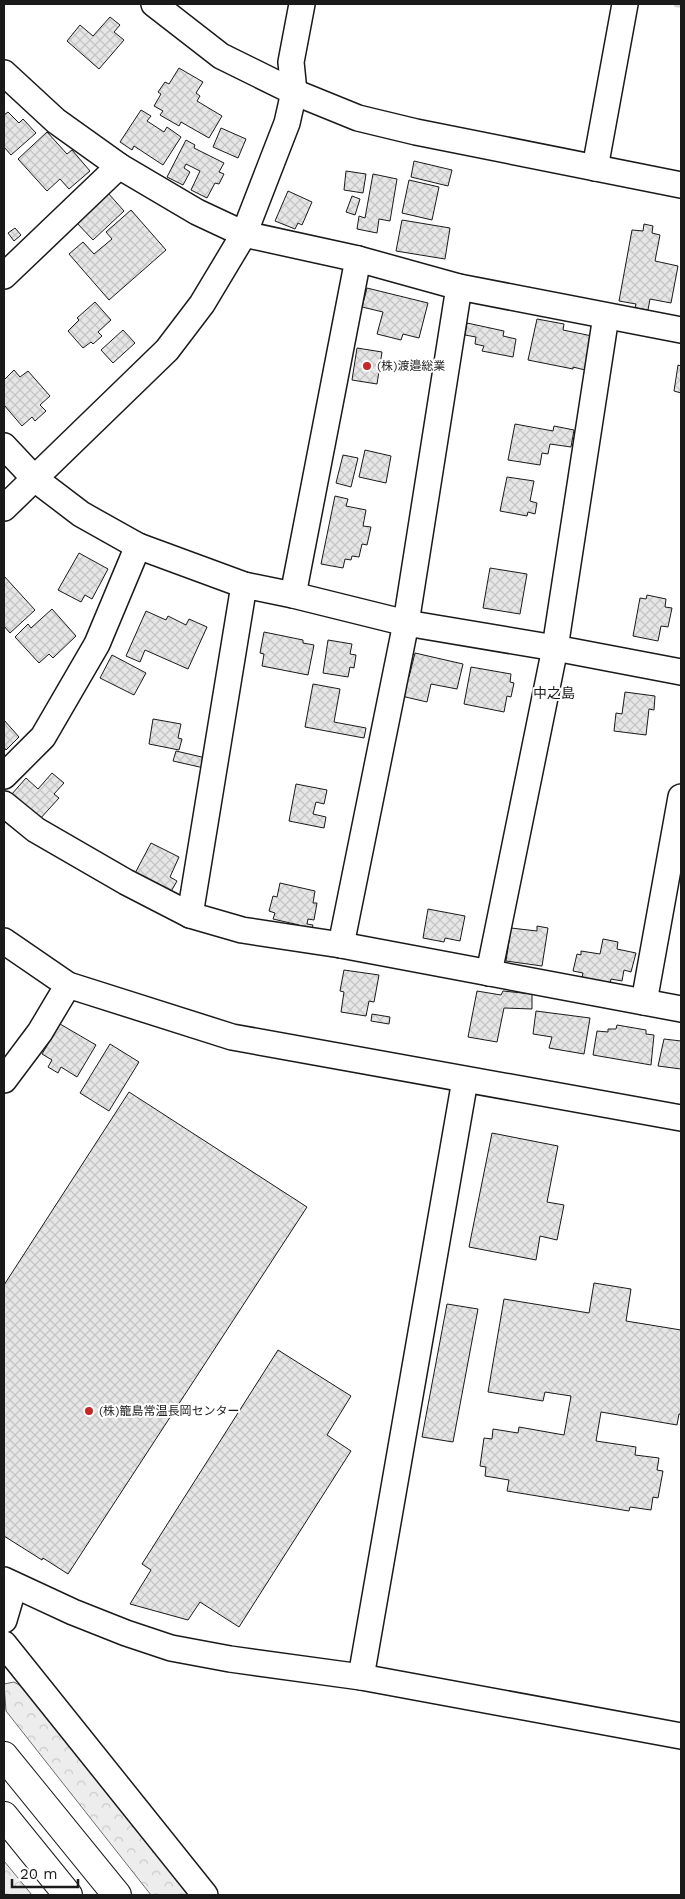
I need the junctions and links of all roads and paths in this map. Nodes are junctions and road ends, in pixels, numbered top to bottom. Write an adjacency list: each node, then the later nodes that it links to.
1 (302, 4): 5 (street)
2 (625, 4): 7 (street)
3 (161, 7): 5 (street)
4 (4, 73): 6 (street)
5 (294, 92): 7 (street); 9 (street)
6 (119, 166): 9 (street); 11 (street)
7 (595, 168): 8 (street)
8 (681, 185)
9 (244, 234): 10 (street); 16 (street)
10 (358, 259): 12 (street); 20 (street)
11 (4, 276)
12 (459, 287): 13 (street); 21 (street)
13 (606, 316): 14 (street); 22 (street)
14 (681, 330)
15 (4, 446): 16 (street)
16 (35, 479): 17 (street); 18 (street)
17 (4, 508)
18 (138, 546): 19 (street); 24 (street)
19 (244, 585): 20 (street); 27 (street)
20 (293, 595): 21 (street)
21 (406, 623): 22 (street); 29 (street)
22 (555, 648): 23 (street); 30 (street)
23 (681, 672)
24 (4, 776)
25 (681, 797): 32 (street)
26 (4, 804): 27 (street)
27 (190, 915): 29 (street)
28 (4, 941): 31 (street)
29 (341, 946): 30 (street)
30 (489, 973): 32 (street)
31 (68, 985): 34 (street); 35 (street)
32 (644, 1002): 33 (street)
33 (681, 1009)
34 (4, 1080)
35 (465, 1080): 36 (street); 40 (street)
36 (681, 1118)
37 (9, 1583): 38 (street); 40 (street)
38 (4, 1620)
39 (4, 1644): 46 (street)
40 (361, 1677): 41 (street)
41 (681, 1736)
42 (4, 1756): 45 (highway)
43 (4, 1816): 44 (highway)
44 (68, 1895)
45 (117, 1895)
46 (205, 1895)

